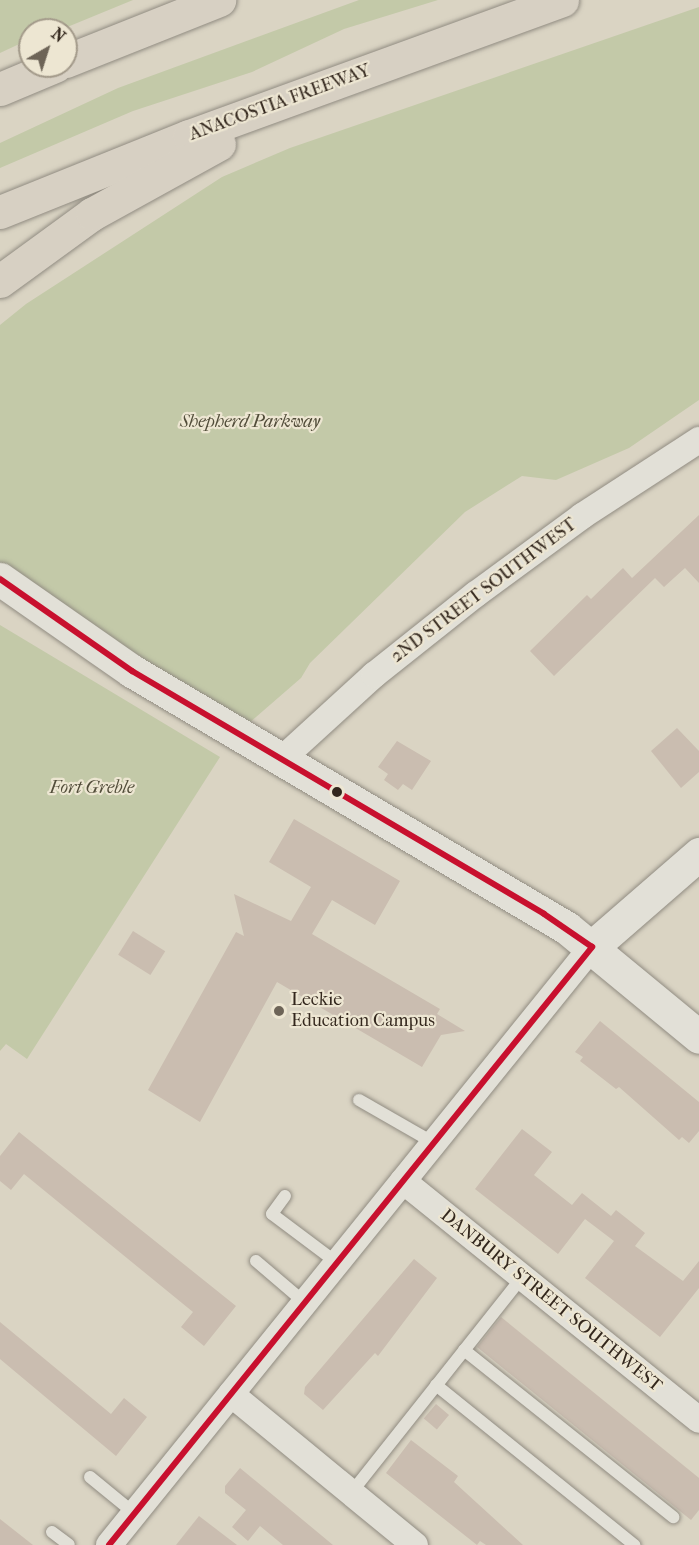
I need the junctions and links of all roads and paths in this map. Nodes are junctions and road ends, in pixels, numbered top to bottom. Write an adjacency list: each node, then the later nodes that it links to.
1 (219, 0): 4 (highway)
2 (562, 0): 3 (highway, ANACOSTIA FREEWAY)
3 (476, 31): 7 (highway, ANACOSTIA FREEWAY); 8 (highway)
4 (78, 56)
5 (26, 78): 6 (highway)
6 (0, 89)
7 (0, 212)
8 (0, 281)
9 (699, 440): 11 (street, 2ND STREET SOUTHWEST)
10 (0, 579): 11 (street)
11 (282, 759): 13 (street)
12 (699, 854): 13 (street)
13 (592, 947): 14 (street); 16 (street)
14 (699, 1037)
15 (358, 1100): 16 (lane)
16 (434, 1143): 17 (street)
17 (403, 1181): 20 (street); 21 (street, DANBURY STREET SOUTHWEST)
18 (285, 1196): 20 (lane)
19 (256, 1261): 22 (lane)
20 (336, 1263): 22 (street)
21 (522, 1277): 23 (lane); 26 (street, DANBURY STREET SOUTHWEST)
22 (304, 1302): 25 (street)
23 (464, 1350): 24 (lane); 30 (lane)
24 (436, 1385): 28 (lane); 35 (lane)
25 (231, 1394): 28 (street); 29 (street)
26 (699, 1420)
27 (90, 1477): 29 (lane)
28 (351, 1493): 34 (street)
29 (134, 1513): 33 (street)
30 (674, 1517)
31 (52, 1532): 32 (lane)
32 (69, 1545)
33 (109, 1545)
34 (415, 1545)
35 (634, 1545)

